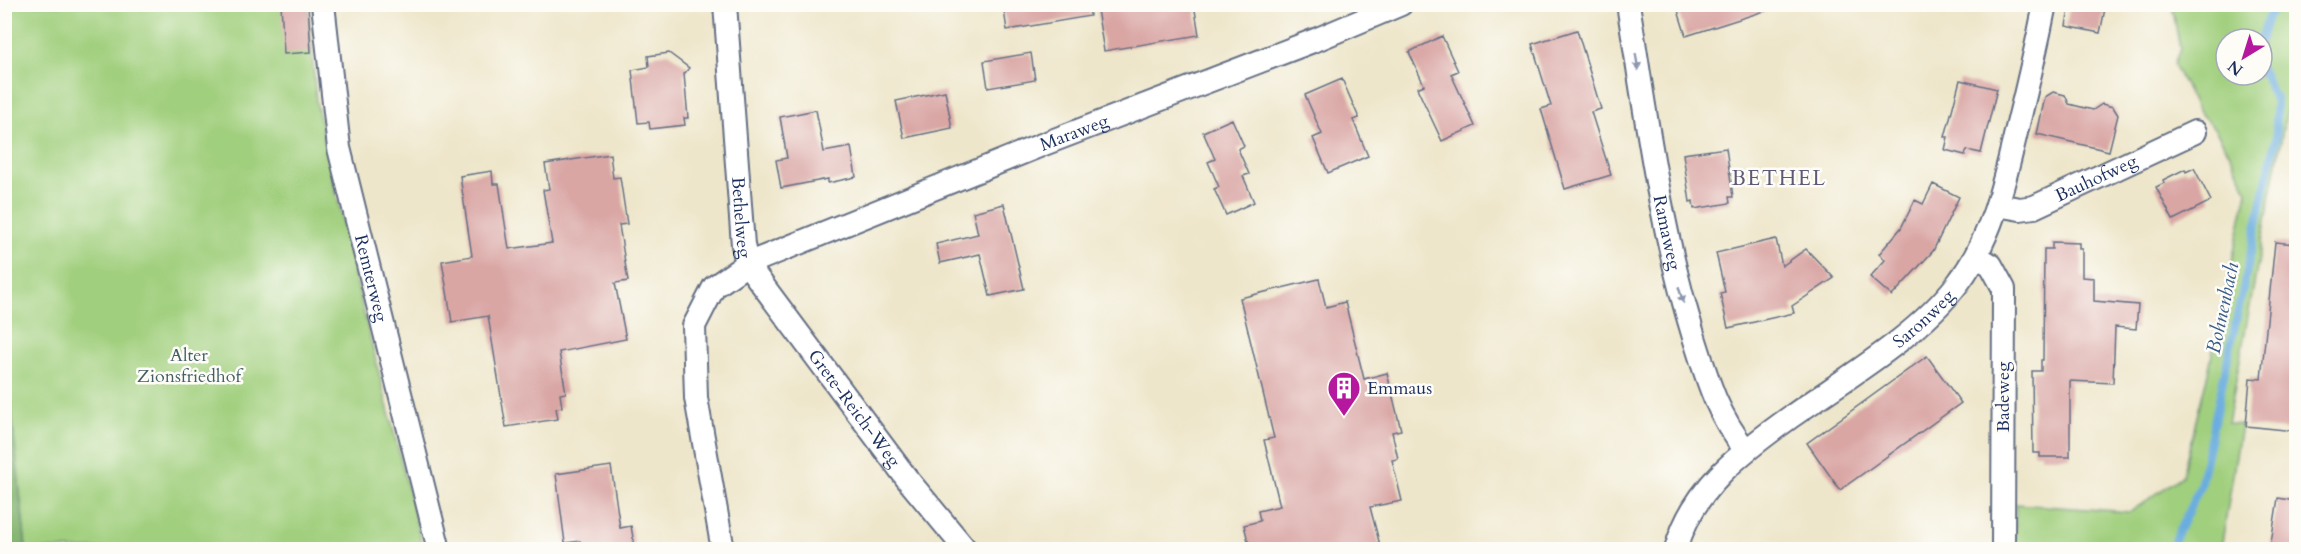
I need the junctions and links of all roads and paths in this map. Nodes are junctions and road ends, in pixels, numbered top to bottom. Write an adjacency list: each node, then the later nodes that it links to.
1 (323, 4): 11 (street, Remterweg)
2 (725, 4): 9 (street, Bethelweg)
3 (1401, 4): 9 (street, Maraweg)
4 (1628, 4): 10 (street, Ramaweg, one-way to 10)
5 (2045, 4): 7 (street, Saronweg)
6 (2195, 132): 7 (street, Bauhofweg)
7 (1996, 205): 8 (street, Saronweg)
8 (1976, 256): 10 (street, Saronweg); 15 (street, Badeweg)
9 (747, 264): 12 (street, Bethelweg); 13 (street, Grete-Reich-Weg)
10 (1745, 450): 14 (street, Saronweg)
11 (439, 549)
12 (723, 549)
13 (966, 549)
14 (1676, 549)
15 (2003, 549)

